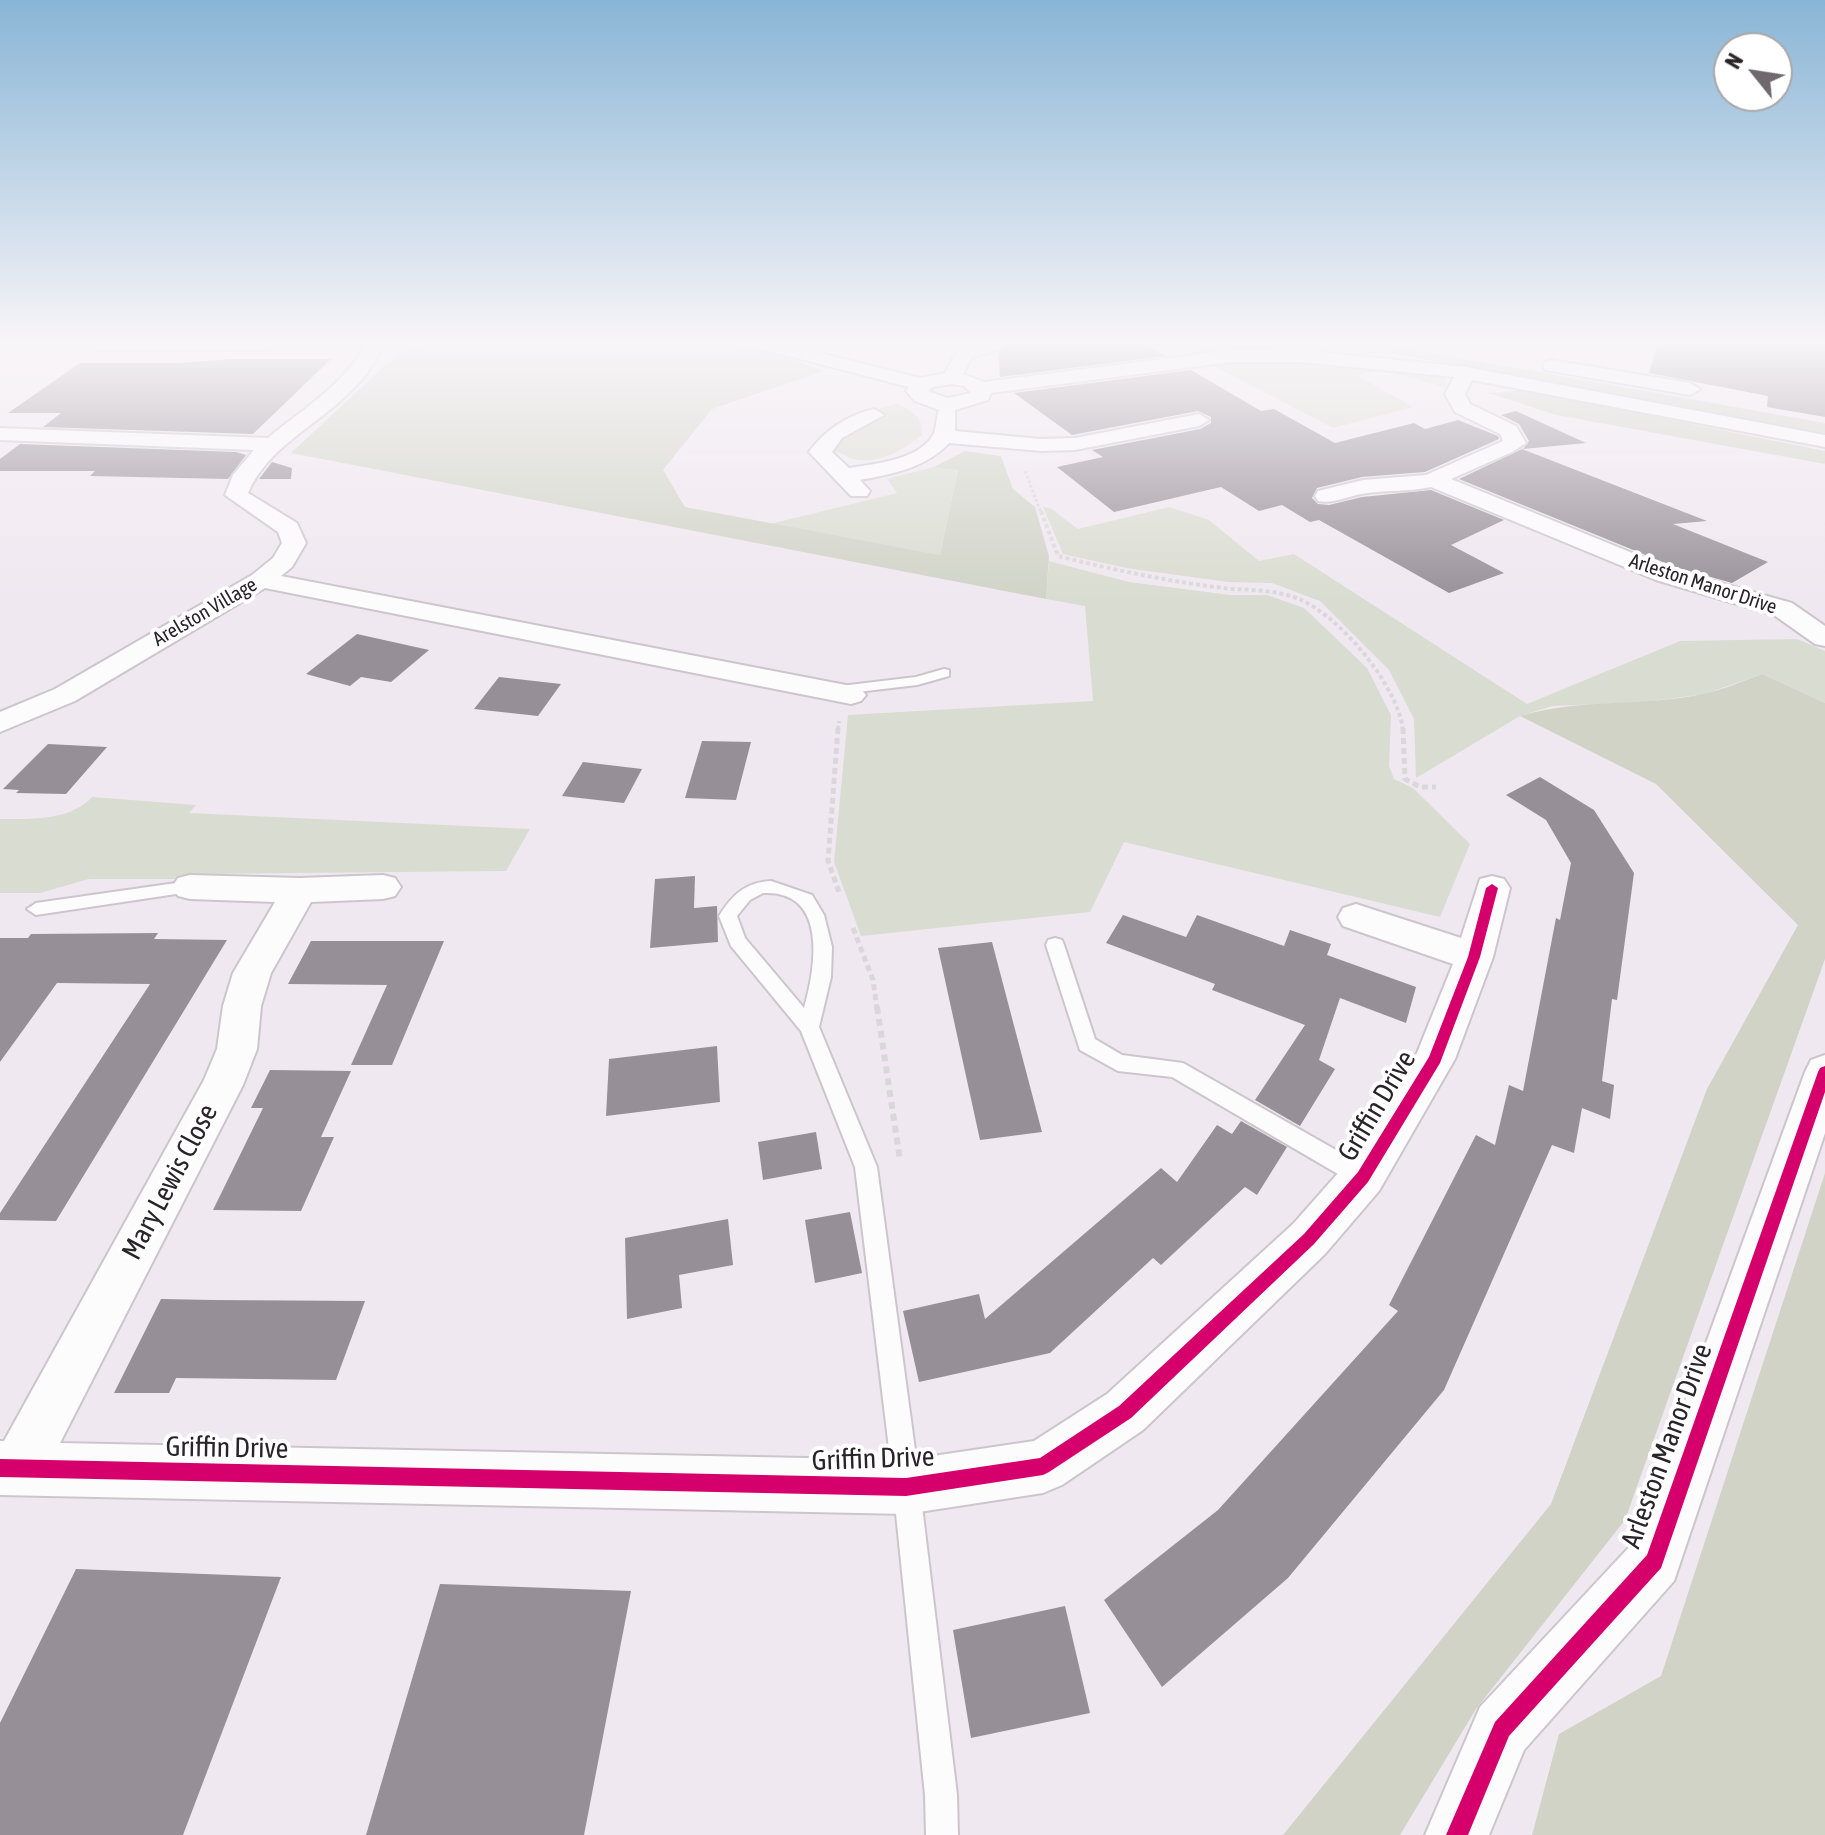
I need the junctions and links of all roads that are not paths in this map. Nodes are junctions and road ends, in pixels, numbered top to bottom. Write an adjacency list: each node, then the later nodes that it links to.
1 (293, 431): 12 (street)
2 (842, 431): 10 (street)
3 (944, 431): 10 (street)
4 (1144, 431): 10 (street)
5 (1218, 431): 8 (street)
6 (1509, 431): 13 (street)
7 (1770, 431): 11 (street)
8 (1222, 433)
9 (0, 434): 12 (street)
10 (943, 436)
11 (1825, 441)
12 (266, 453): 15 (street, Arelston Village)
13 (1433, 480): 14 (street); 16 (street, Arleston Manor Drive)
14 (1326, 496)
15 (261, 580): 18 (street); 19 (street, Arelston Village)
16 (1825, 638)
17 (944, 673): 18 (lane)
18 (841, 693)
19 (0, 723)
20 (190, 887): 23 (street); 24 (lane)
21 (383, 887): 23 (street)
22 (1492, 888): 27 (street, Griffin Drive)
23 (300, 890): 31 (street, Mary Lewis Close)
24 (36, 909)
25 (1356, 917): 27 (street)
26 (1055, 945): 30 (lane)
27 (1474, 957): 30 (street, Griffin Drive)
28 (809, 1027): 28 (lane); 32 (lane)
29 (1825, 1072): 34 (street, Arleston Manor Drive)
30 (1363, 1177): 32 (street, Griffin Drive)
31 (10, 1468): 32 (street, Griffin Drive)
32 (906, 1487): 33 (lane)
33 (942, 1835)
34 (1457, 1835)

